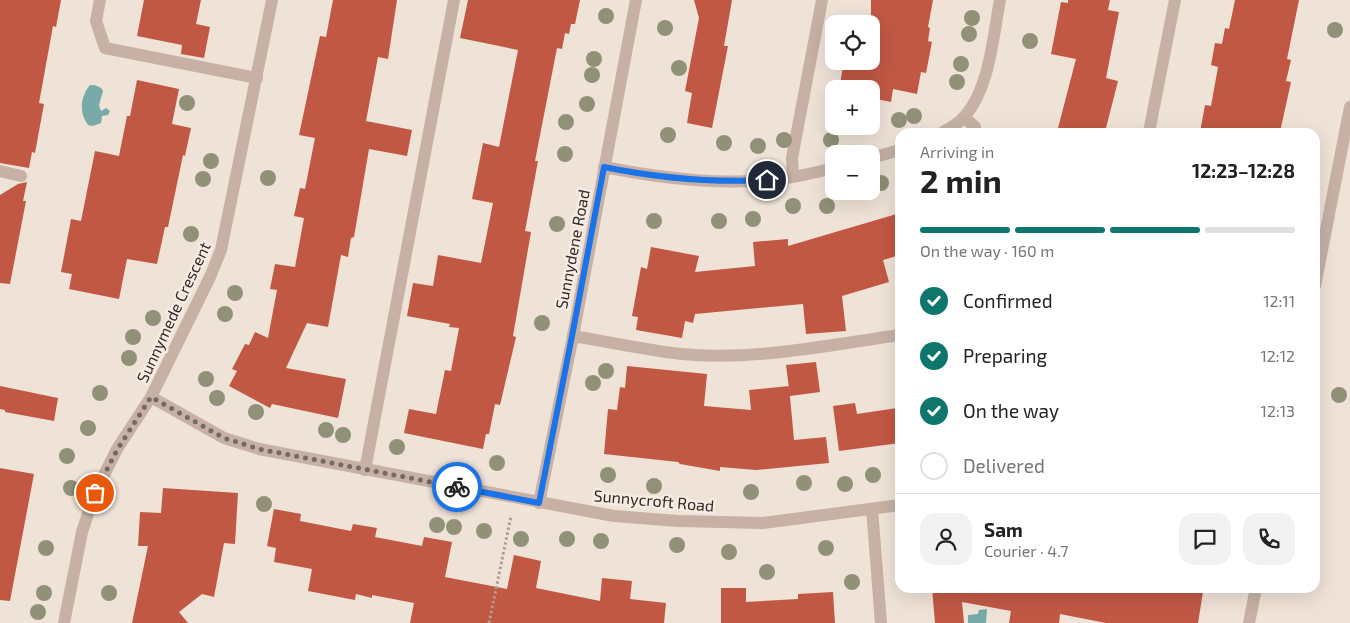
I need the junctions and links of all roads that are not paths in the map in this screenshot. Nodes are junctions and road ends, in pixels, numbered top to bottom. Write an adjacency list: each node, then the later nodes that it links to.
1 (100, 0): 8 (street)
2 (272, 0): 8 (street, Sunnymede Crescent)
3 (454, 0): 25 (street)
4 (636, 0): 16 (street, Sunnydene Road)
5 (822, 0): 20 (street)
6 (1000, 0): 10 (street)
7 (1176, 0): 13 (street)
8 (257, 78): 24 (street, Sunnymede Crescent)
9 (1350, 107): 21 (street)
10 (964, 117): 11 (street); 12 (street)
11 (975, 127)
12 (949, 128)
13 (1151, 128)
14 (895, 151): 15 (street)
15 (880, 156)
16 (604, 167): 20 (street); 22 (street, Sunnydene Road)
17 (825, 170): 20 (street)
18 (0, 172): 19 (street)
19 (21, 176)
20 (794, 177)
21 (1320, 260)
22 (572, 336): 23 (street); 26 (street, Sunnydene Road)
23 (895, 336)
24 (151, 397): 25 (street, Sunnycroft Road); 30 (street, Sunnymede Crescent)
25 (365, 470): 26 (street, Sunnycroft Road)
26 (539, 503): 28 (street, Sunnycroft Road)
27 (895, 506): 28 (street, Sunnycroft Road)
28 (872, 509): 31 (street)
29 (1255, 593): 32 (street)
30 (64, 623)
31 (881, 623)
32 (1249, 623)

